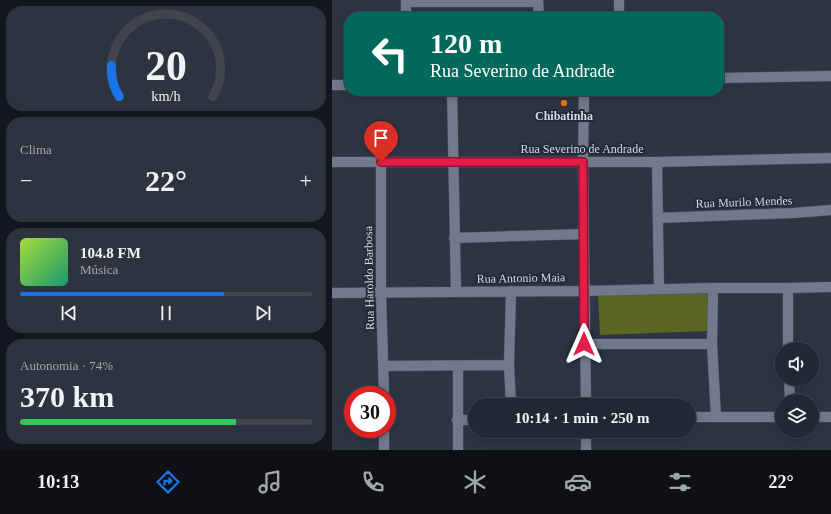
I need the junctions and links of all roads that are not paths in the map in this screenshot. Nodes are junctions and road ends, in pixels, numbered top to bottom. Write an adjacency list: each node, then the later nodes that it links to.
1 (619, 0): 6 (street)
2 (406, 1): 3 (street); 4 (street)
3 (538, 1): 5 (street)
4 (406, 12)
5 (538, 12)
6 (619, 12)
7 (831, 76): 8 (street)
8 (724, 78)
9 (332, 85): 10 (street)
10 (344, 85)
11 (452, 96): 16 (street)
12 (584, 96): 17 (street)
13 (831, 158): 18 (street, Rua Severino de Andrade)
14 (332, 162): 15 (street, Rua Severino de Andrade)
15 (381, 162): 16 (street, Rua Severino de Andrade); 31 (street, Rua Haroldo Barbosa)
16 (454, 162): 17 (street, Rua Severino de Andrade); 22 (street)
17 (583, 162): 18 (street, Rua Severino de Andrade); 21 (street)
18 (657, 162): 20 (street)
19 (831, 210): 20 (street, Rua Murilo Mendes)
20 (658, 218): 26 (street)
21 (584, 234): 22 (street); 28 (street)
22 (454, 238): 29 (street)
23 (831, 287): 25 (street, Rua Antonio Maia)
24 (713, 288): 25 (street, Rua Antonio Maia); 26 (street, Rua Antonio Maia); 34 (street)
25 (788, 288): 32 (street)
26 (659, 289): 28 (street, Rua Antonio Maia)
27 (510, 291): 28 (street, Rua Antonio Maia); 29 (street, Rua Antonio Maia); 35 (street)
28 (584, 291): 33 (street)
29 (456, 292): 31 (street, Rua Antonio Maia)
30 (332, 293): 31 (street, Rua Antonio Maia)
31 (381, 293): 36 (street, Rua Haroldo Barbosa)
32 (788, 342)
33 (584, 344): 34 (street); 40 (street)
34 (712, 344): 42 (street)
35 (509, 365): 37 (street); 39 (street)
36 (383, 366): 37 (street); 38 (street, Rua Haroldo Barbosa)
37 (458, 366): 46 (street)
38 (384, 386)
39 (511, 398)
40 (586, 398)
41 (696, 417): 42 (street)
42 (716, 417): 43 (street)
43 (775, 417)
44 (819, 417): 45 (street)
45 (831, 417)
46 (457, 420): 47 (street); 51 (street)
47 (468, 420)
48 (384, 438): 50 (street)
49 (586, 438): 52 (street)
50 (384, 450)
51 (458, 450)
52 (586, 450)

